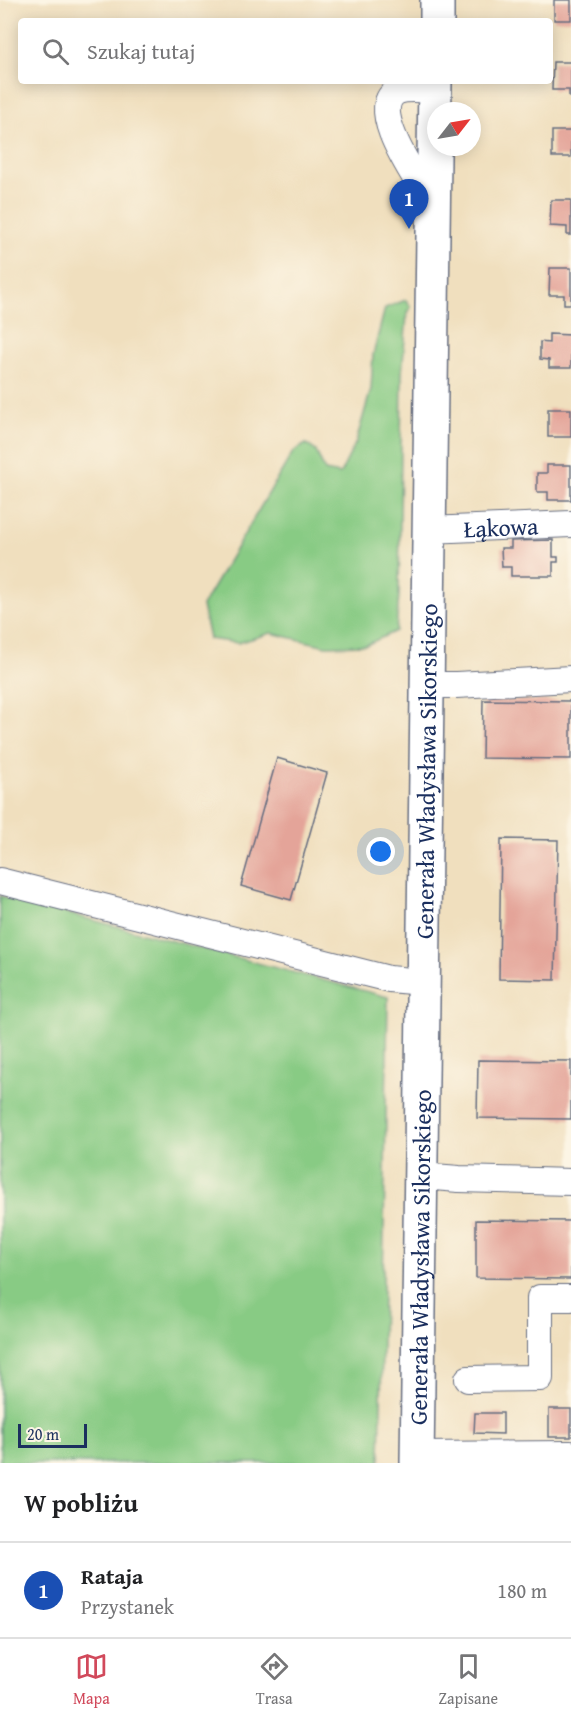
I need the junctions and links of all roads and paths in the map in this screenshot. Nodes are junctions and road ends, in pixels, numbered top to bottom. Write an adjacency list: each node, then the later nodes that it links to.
1 (437, 0): 2 (main road)
2 (437, 18)
3 (435, 86): 4 (main road, Generała Władysława Sikorskiego); 4 (street)
4 (434, 194): 6 (main road, Generała Władysława Sikorskiego)
5 (571, 524): 6 (street, Łąkowa)
6 (429, 530): 8 (main road, Generała Władysława Sikorskiego)
7 (571, 679): 8 (street)
8 (428, 685): 10 (main road, Generała Władysława Sikorskiego)
9 (0, 882): 10 (street)
10 (423, 982): 11 (main road, Generała Władysława Sikorskiego)
11 (421, 1176): 12 (street); 16 (main road, Generała Władysława Sikorskiego)
12 (571, 1182)
13 (571, 1298): 14 (street)
14 (468, 1379)
15 (571, 1454): 16 (street)
16 (417, 1459)

